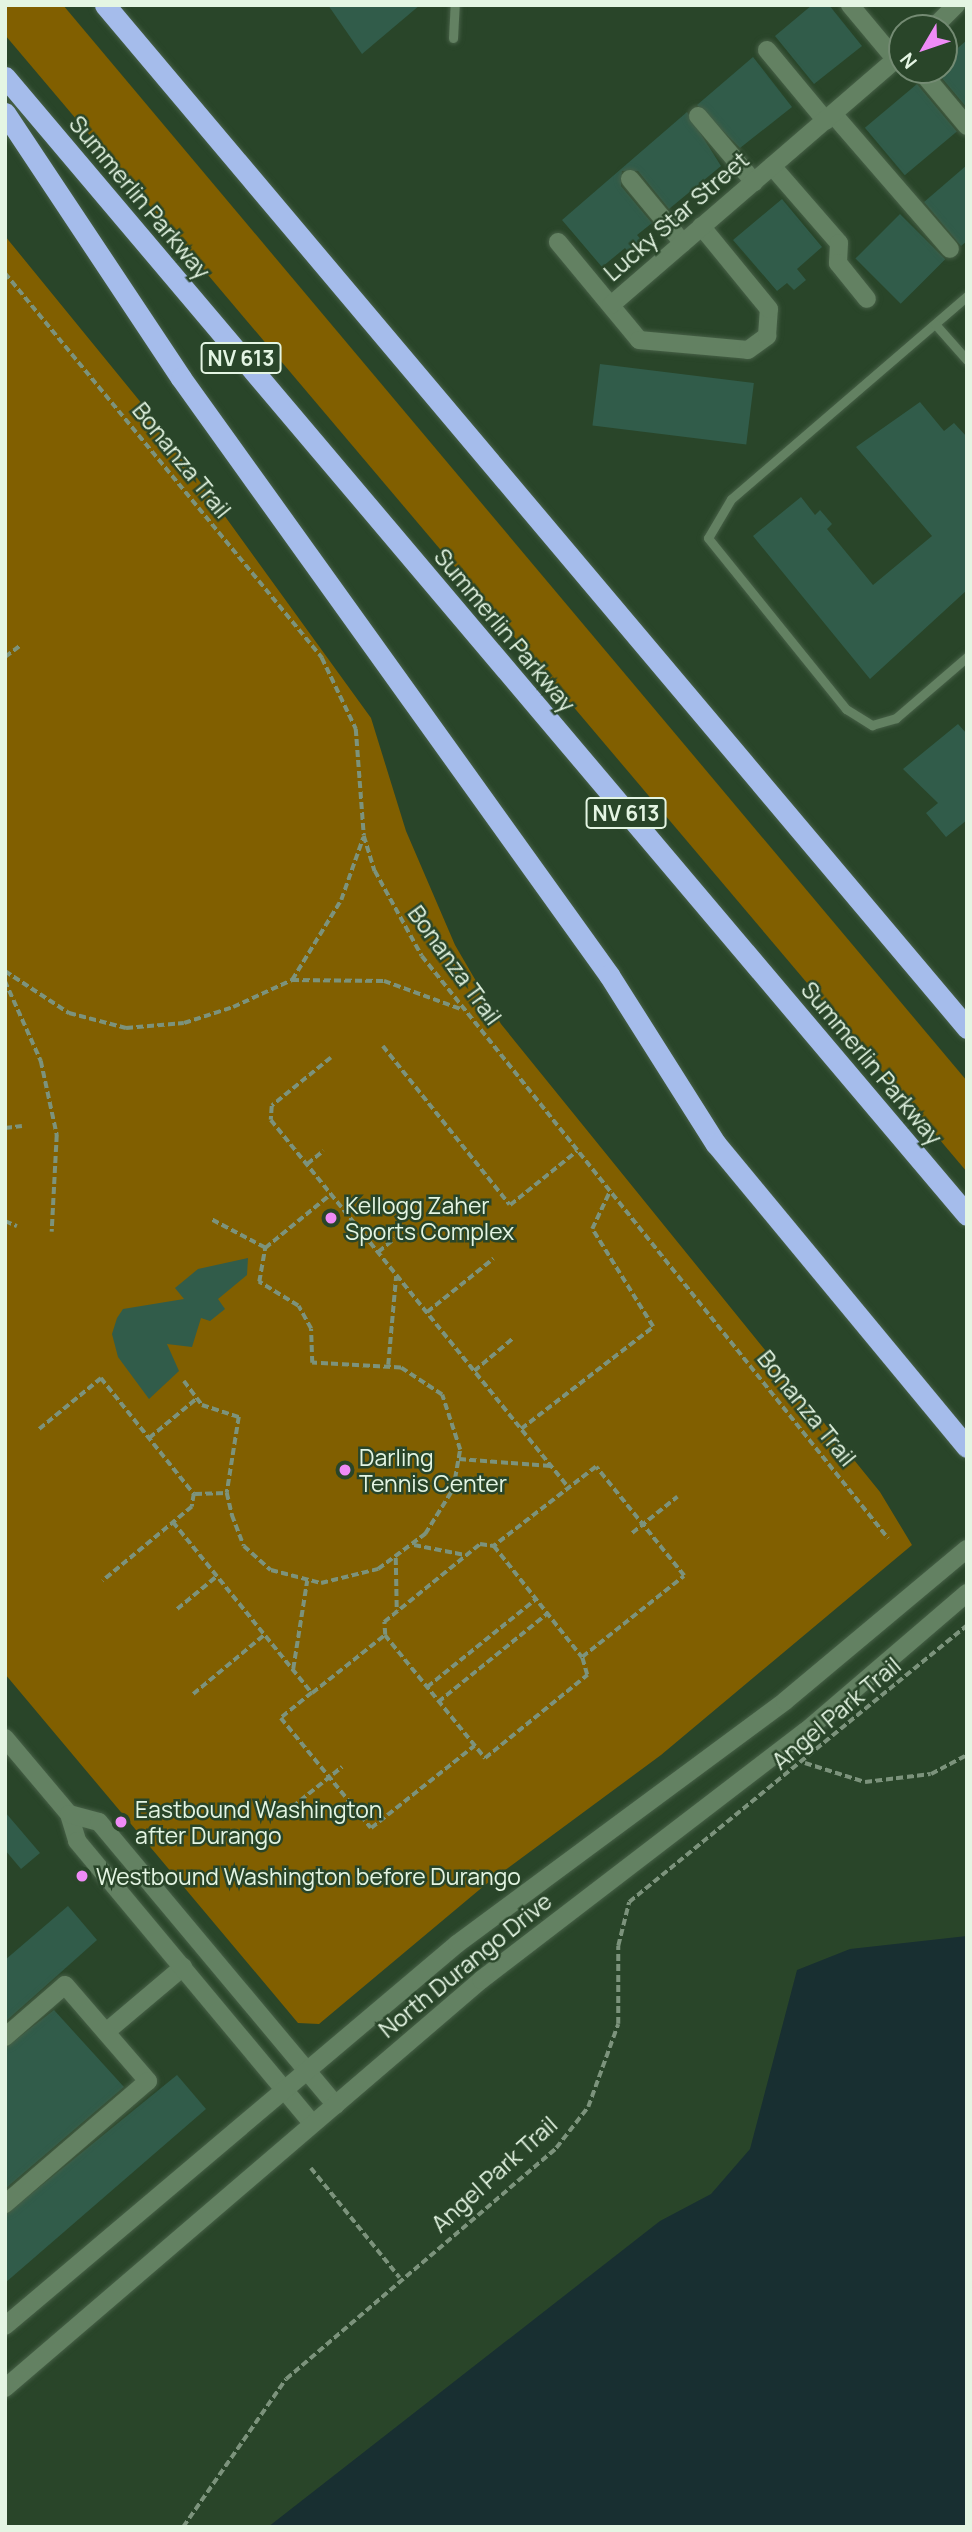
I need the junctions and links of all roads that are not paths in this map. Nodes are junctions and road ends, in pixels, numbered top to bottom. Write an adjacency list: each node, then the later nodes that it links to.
1 (105, 5): 27 (highway)
2 (455, 5): 4 (lane)
3 (850, 5): 5 (main road)
4 (453, 38)
5 (888, 45)
6 (767, 50): 12 (main road)
7 (888, 67): 12 (main road, Lucky Star Street)
8 (5, 78): 30 (highway, Summerlin Parkway / NV 613)
9 (932, 84): 13 (main road)
10 (5, 113): 31 (highway)
11 (698, 116): 16 (main road)
12 (830, 118): 14 (main road, Lucky Star Street); 20 (main road)
13 (967, 126)
14 (772, 166): 16 (main road, Lucky Star Street); 22 (main road)
15 (630, 179): 19 (main road)
16 (754, 182): 17 (main road, Lucky Star Street)
17 (701, 226): 19 (main road, Lucky Star Street); 23 (main road, Lucky Star Street)
18 (558, 242): 23 (main road)
19 (682, 243): 23 (main road, Lucky Star Street)
20 (950, 250)
21 (967, 296): 24 (lane)
22 (867, 299)
23 (611, 305)
24 (935, 324): 25 (lane); 26 (lane)
25 (967, 360)
26 (967, 657)
27 (874, 919): 28 (highway); 29 (highway)
28 (967, 1013)
29 (967, 1028)
30 (967, 1215)
31 (967, 1447)
32 (967, 1549): 39 (main road, North Durango Drive)
33 (967, 1593): 41 (main road, North Durango Drive)
34 (5, 1738): 35 (main road)
35 (69, 1814): 36 (main road); 39 (main road)
36 (183, 1967): 37 (main road); 40 (main road)
37 (106, 2032): 38 (main road); 43 (main road)
38 (5, 2037)
39 (310, 2074): 40 (main road, North Durango Drive); 41 (main road)
40 (283, 2087): 42 (main road); 44 (main road, North Durango Drive)
41 (336, 2105): 42 (main road, North Durango Drive)
42 (313, 2124): 45 (main road, North Durango Drive)
43 (5, 2204)
44 (5, 2326)
45 (5, 2388)

